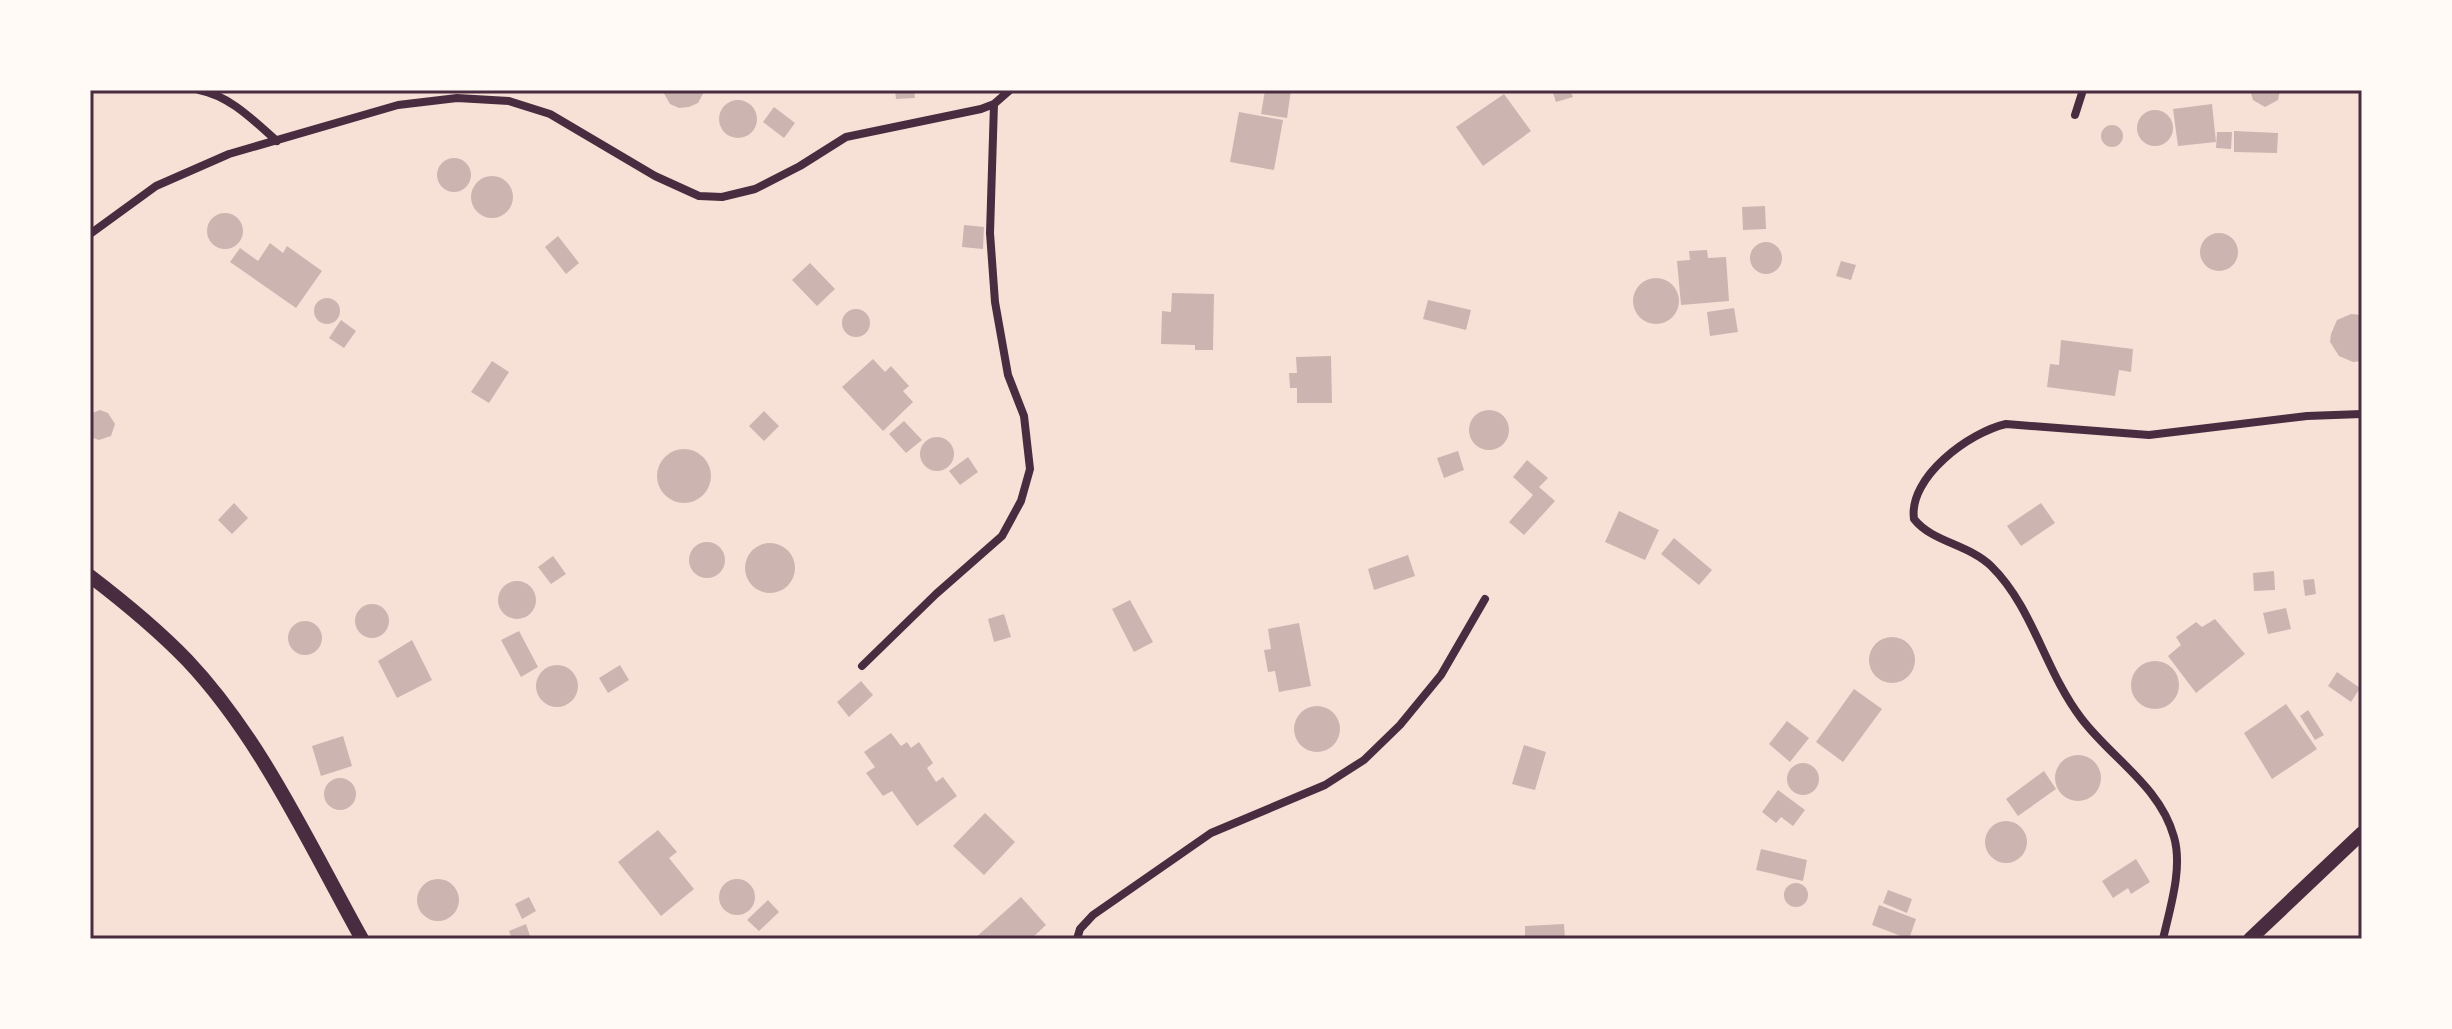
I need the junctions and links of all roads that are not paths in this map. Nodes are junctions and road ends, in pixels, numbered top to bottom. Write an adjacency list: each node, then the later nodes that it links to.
1 (199, 90): 6 (street)
2 (1010, 90): 4 (street)
3 (2083, 90): 5 (street)
4 (994, 104): 6 (street); 11 (street)
5 (2075, 115)
6 (277, 141): 7 (street)
7 (90, 234)
8 (2362, 414): 15 (street)
9 (90, 576): 13 (street)
10 (1485, 599): 14 (street)
11 (862, 666)
12 (2362, 833): 16 (street)
13 (362, 939)
14 (1077, 939)
15 (2163, 939)
16 (2250, 939)

